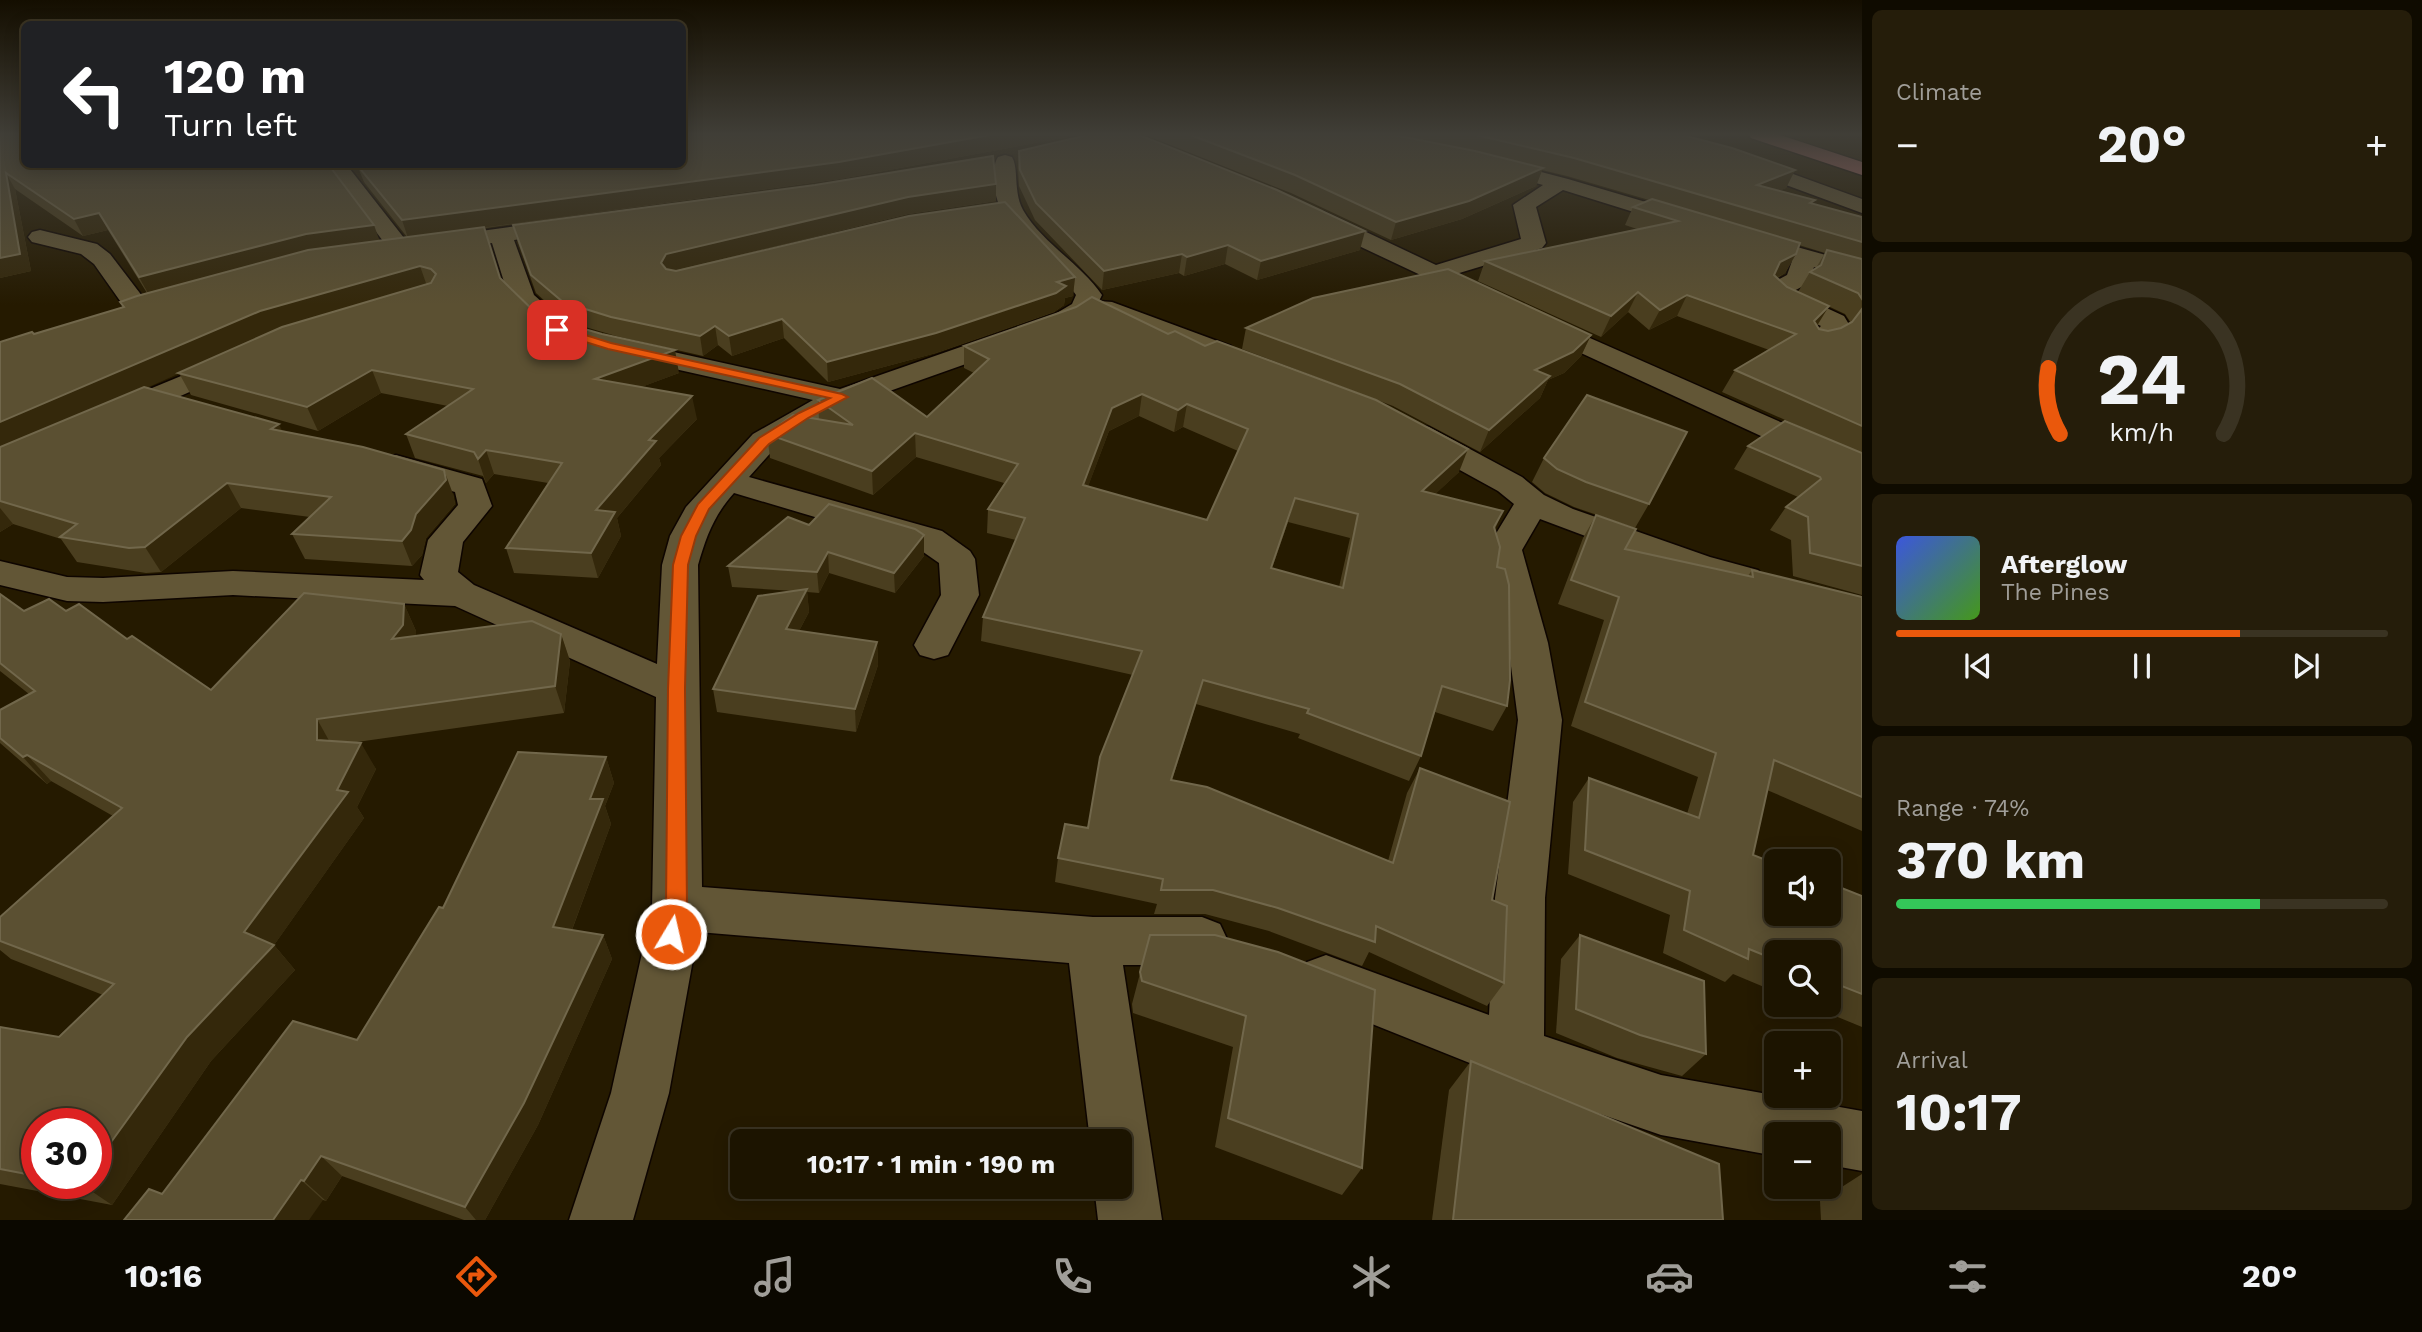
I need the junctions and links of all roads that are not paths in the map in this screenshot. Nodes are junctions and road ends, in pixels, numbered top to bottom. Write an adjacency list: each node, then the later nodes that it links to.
1 (356, 191): 13 (street)
2 (1005, 191): 18 (street)
3 (1548, 191): 16 (street)
4 (1587, 191): 9 (street)
5 (1821, 191): 7 (street)
6 (1294, 206): 16 (street)
7 (1862, 206)
8 (583, 224): 11 (street)
9 (1702, 226)
10 (1728, 234): 15 (street)
11 (501, 235): 13 (street); 24 (street)
12 (40, 237): 19 (street)
13 (400, 248): 14 (street)
14 (375, 251)
15 (1805, 258): 17 (street); 20 (street)
16 (1434, 273): 29 (street)
17 (1862, 273)
18 (1086, 302): 22 (street); 24 (street)
19 (139, 310)
20 (1818, 342)
21 (254, 353): 23 (street)
22 (1254, 365)
23 (155, 397): 25 (street); 27 (street)
24 (842, 397): 30 (street)
25 (207, 412)
26 (1392, 421): 31 (street)
27 (94, 423)
28 (365, 456): 34 (street)
29 (1862, 470)
30 (727, 481): 35 (street); 36 (street)
31 (1532, 502): 33 (street); 39 (street)
32 (0, 573): 34 (street)
33 (1773, 586)
34 (461, 594): 36 (street)
35 (934, 645)
36 (677, 689): 37 (street)
37 (677, 908): 38 (street); 45 (street)
38 (1093, 941): 39 (street); 41 (street)
39 (1514, 1052): 40 (street)
40 (1764, 1124)
41 (1118, 1129)
42 (1841, 1137): 43 (street)
43 (1862, 1141)
44 (1127, 1199): 46 (street)
45 (601, 1220)
46 (1130, 1220)

